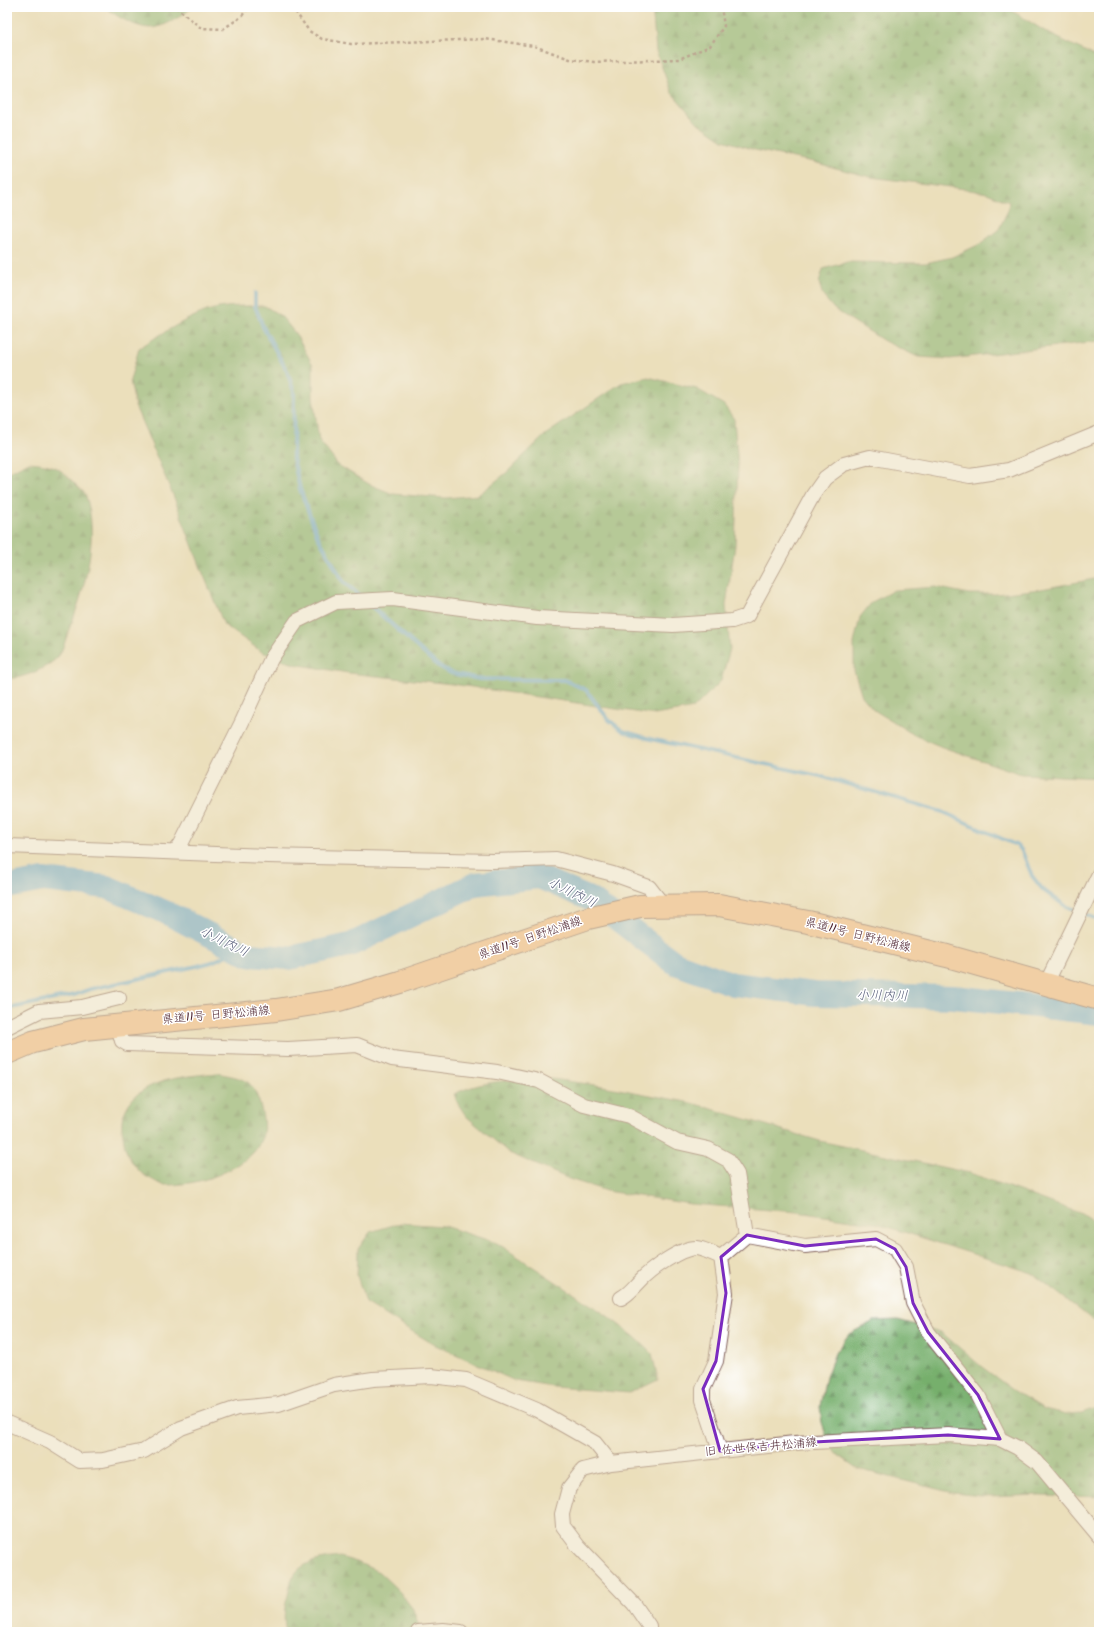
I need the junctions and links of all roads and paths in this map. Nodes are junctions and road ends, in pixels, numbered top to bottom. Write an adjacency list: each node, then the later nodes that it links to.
1 (176, 7): 2 (path)
2 (249, 7)
3 (292, 7): 4 (path)
4 (721, 7)
5 (1099, 433): 7 (street)
6 (7, 846): 7 (street)
7 (175, 852): 9 (street)
8 (1099, 874): 10 (street)
9 (663, 905): 10 (main road, 県道11号 日野松浦線); 13 (main road, 県道11号 日野松浦線)
10 (1046, 984): 12 (main road, 県道11号 日野松浦線)
11 (119, 998): 14 (street)
12 (1099, 999)
13 (118, 1025): 15 (main road, 県道11号 日野松浦線); 16 (street)
14 (7, 1027)
15 (7, 1053)
16 (747, 1235): 17 (street); 20 (street)
17 (721, 1257): 18 (street); 21 (street)
18 (621, 1298)
19 (7, 1423): 22 (street)
20 (1000, 1439): 21 (street, 旧 佐世保吉井松浦線); 23 (street, 旧 佐世保吉井松浦線)
21 (720, 1451): 22 (street, 旧 佐世保吉井松浦線)
22 (610, 1463): 26 (street, 旧 佐世保吉井松浦線)
23 (1099, 1536)
24 (418, 1632): 25 (street)
25 (461, 1632)
26 (649, 1632)

